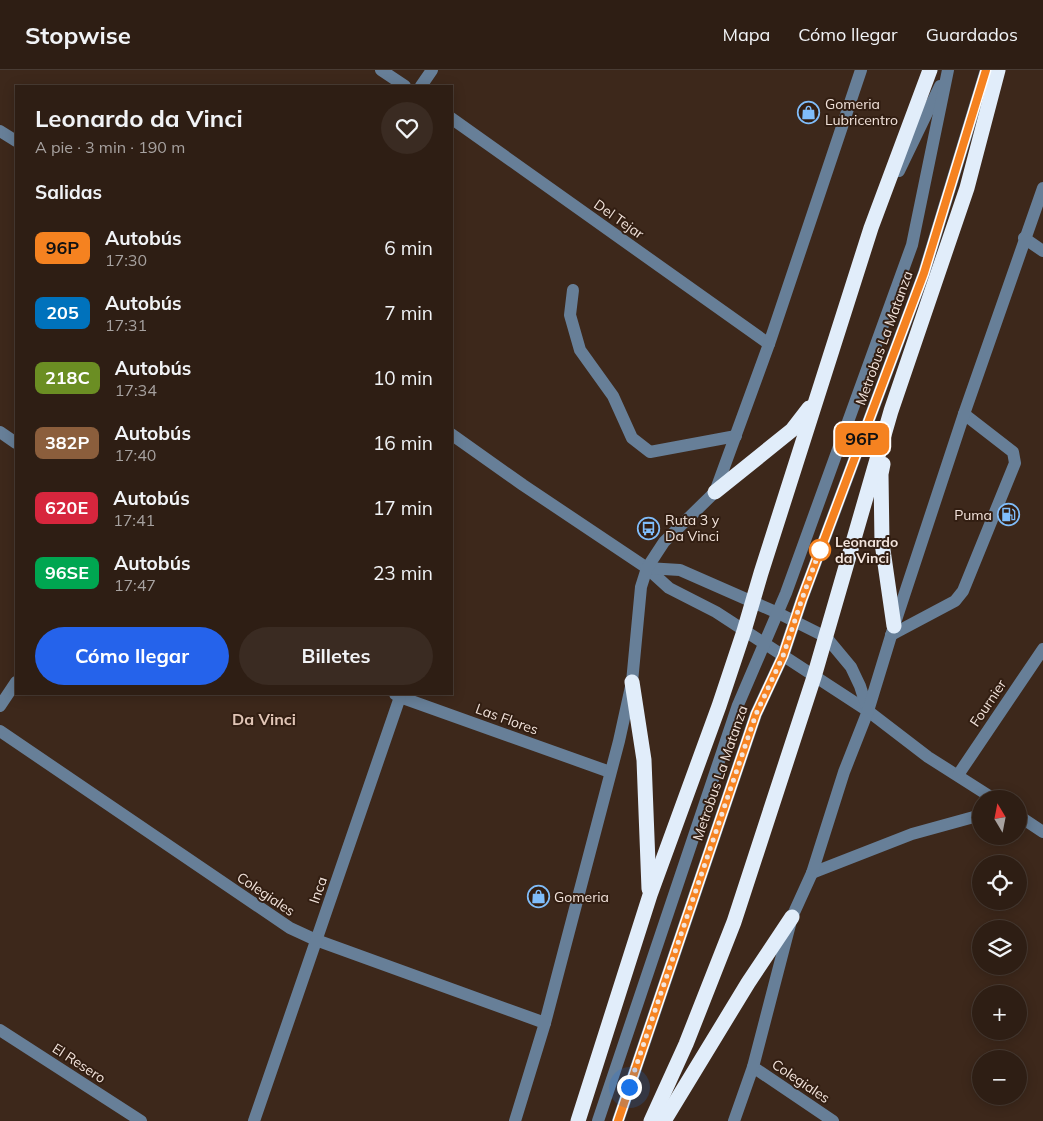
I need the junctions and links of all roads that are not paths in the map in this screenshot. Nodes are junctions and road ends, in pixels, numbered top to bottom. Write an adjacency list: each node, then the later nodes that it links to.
1 (381, 70): 8 (street)
2 (432, 70): 9 (street)
3 (861, 70): 18 (street)
4 (930, 70): 14 (highway)
5 (948, 70): 14 (street, Metrobus La Matanza); 29 (street, Metrobus La Matanza)
6 (986, 70): 30 (street, Metrobus La Matanza)
7 (998, 70): 20 (highway)
8 (404, 85)
9 (422, 85)
10 (453, 119): 18 (street, Del Tejar)
11 (0, 131): 12 (street)
12 (15, 141)
13 (1043, 188): 15 (street)
14 (871, 228): 19 (highway)
15 (1024, 238): 16 (street); 21 (street)
16 (1043, 251)
17 (573, 290): 24 (street)
18 (769, 344): 24 (street)
19 (816, 399): 26 (highway); 28 (highway)
20 (891, 411): 32 (highway); 33 (highway)
21 (964, 414): 32 (street); 32 (street)
22 (0, 432): 25 (street)
23 (453, 435): 27 (street)
24 (736, 436): 26 (street)
25 (15, 442)
26 (715, 492): 27 (street)
27 (647, 568): 28 (street); 31 (street); 38 (street)
28 (753, 602): 29 (street); 31 (highway)
29 (778, 613): 30 (street); 34 (street, Metrobus La Matanza)
30 (795, 621): 33 (street); 36 (street, Metrobus La Matanza)
31 (744, 631): 34 (street); 51 (highway)
32 (893, 631): 42 (street)
33 (826, 637): 37 (highway); 42 (street)
34 (765, 645): 36 (street); 61 (street, Metrobus La Matanza)
35 (1043, 648): 45 (street, Fournier)
36 (783, 656): 37 (street); 62 (street, Metrobus La Matanza)
37 (814, 677): 42 (street); 63 (highway)
38 (632, 682): 44 (street); 51 (highway)
39 (15, 684): 41 (street)
40 (397, 695): 44 (street, Las Flores); 53 (street, Inca)
41 (0, 706)
42 (868, 711): 45 (street); 50 (street)
43 (0, 731): 53 (street, Colegiales)
44 (610, 772): 54 (street)
45 (958, 775): 46 (street)
46 (980, 790)
47 (972, 817): 50 (street)
48 (1028, 822): 49 (street)
49 (1043, 832)
50 (812, 873): 52 (street)
51 (650, 896): 60 (highway)
52 (792, 917): 56 (street); 64 (highway)
53 (316, 940): 54 (street, Colegiales); 58 (street, Inca)
54 (545, 1023): 59 (street)
55 (0, 1030): 57 (street, El Resero)
56 (753, 1066): 65 (street); 66 (street, Colegiales)
57 (142, 1121)
58 (254, 1121)
59 (515, 1121)
60 (578, 1121)
61 (598, 1121)
62 (618, 1121)
63 (651, 1121)
64 (664, 1121)
65 (734, 1121)
66 (833, 1121)

